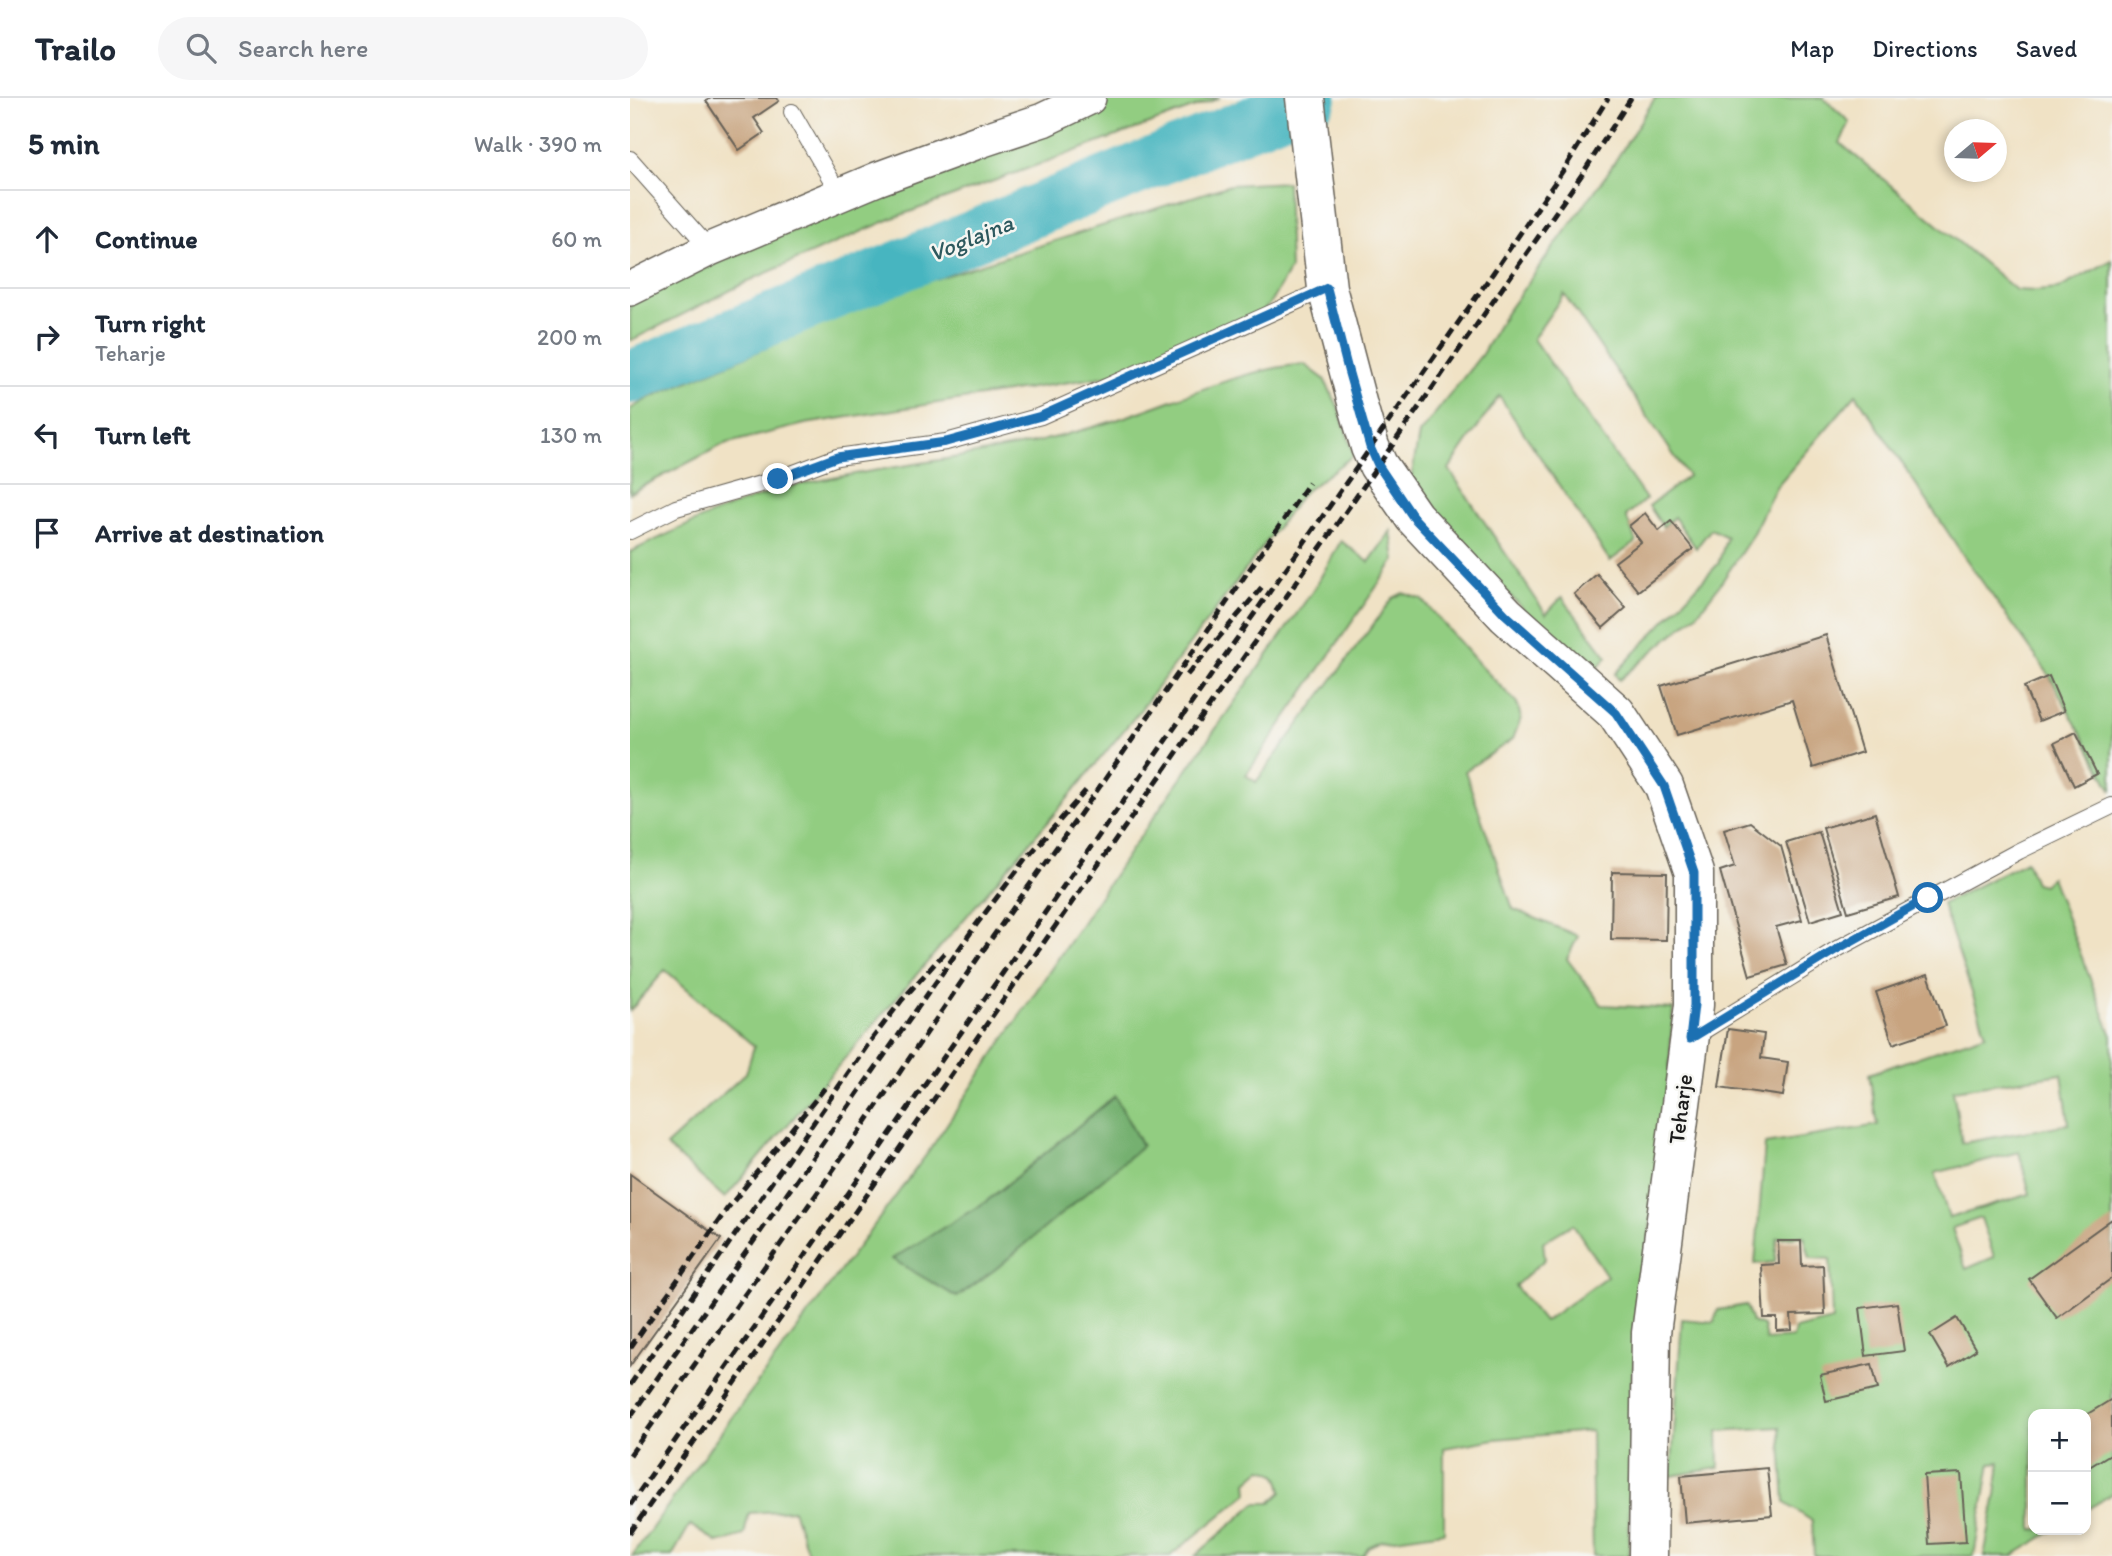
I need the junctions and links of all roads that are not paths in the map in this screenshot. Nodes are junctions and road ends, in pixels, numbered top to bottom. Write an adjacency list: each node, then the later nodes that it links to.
1 (1088, 98): 5 (street)
2 (1305, 98): 7 (street, Teharje)
3 (792, 112): 5 (lane)
4 (630, 159): 6 (lane)
5 (840, 195): 6 (street)
6 (710, 249): 8 (street)
7 (1327, 288): 9 (lane); 11 (street, Teharje)
8 (630, 289)
9 (630, 531)
10 (2112, 806): 11 (lane)
11 (1690, 1039): 12 (street, Teharje)
12 (1648, 1556)

